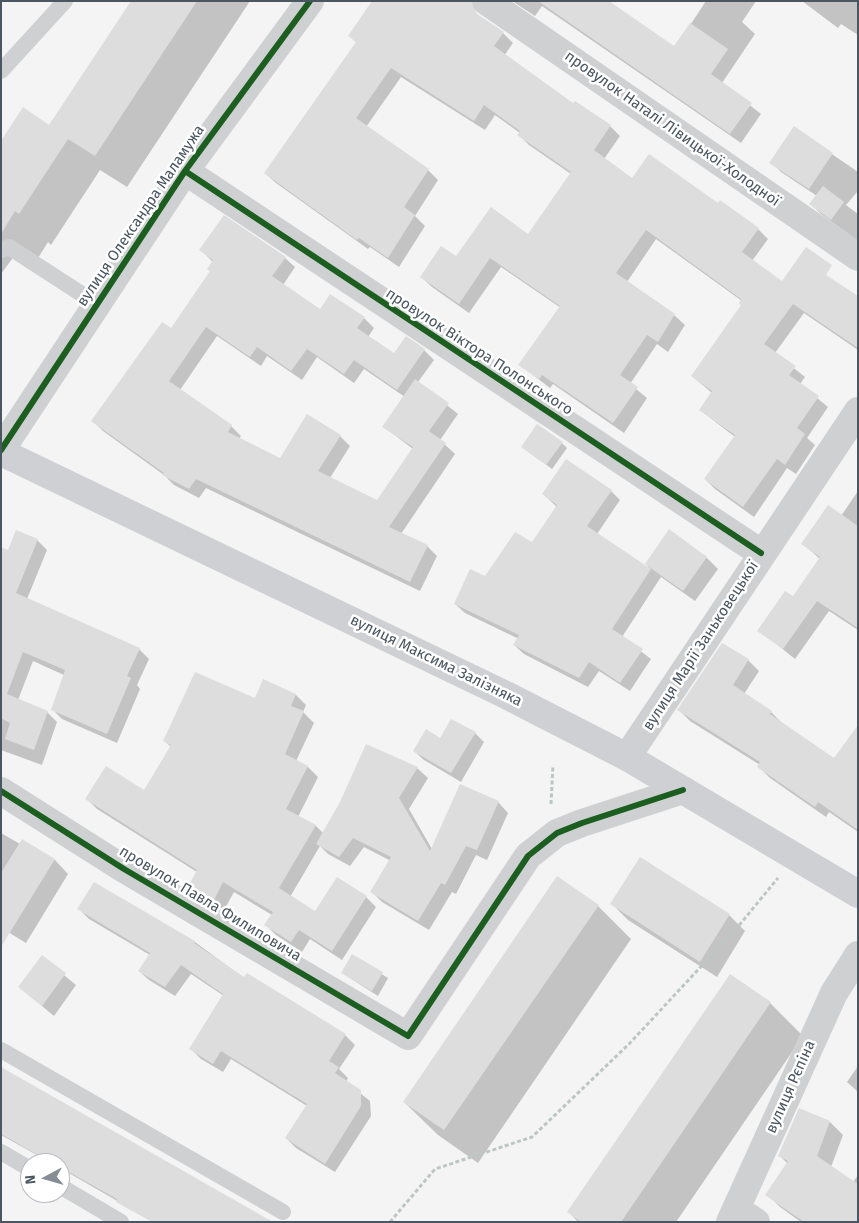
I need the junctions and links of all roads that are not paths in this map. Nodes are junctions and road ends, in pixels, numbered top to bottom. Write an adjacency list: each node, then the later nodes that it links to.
1 (65, 1): 4 (lane)
2 (310, 1): 5 (street, вулиця Олександра Маламужа)
3 (486, 1): 7 (street, провулок Наталі Лівицької-Холодної)
4 (1, 71)
5 (185, 170): 8 (street, вулиця Олександра Маламужа); 11 (street, провулок Віктора Полонського)
6 (1, 250): 8 (lane)
7 (858, 257)
8 (97, 304): 10 (street, вулиця Олександра Маламужа)
9 (858, 410): 11 (street, вулиця Марії Заньковецької)
10 (1, 451): 12 (main road, вулиця Максима Залізняка)
11 (761, 553): 12 (street, вулиця Марії Заньковецької)
12 (627, 757): 14 (main road, вулиця Максима Залізняка)
13 (1, 790): 14 (street, провулок Павла Филиповича)
14 (683, 790): 15 (main road, вулиця Максима Залізняка)
15 (858, 894)
16 (858, 955): 22 (street, вулиця Рєпіна)
17 (1, 1050): 21 (lane)
18 (1, 1152): 19 (lane)
19 (20, 1163)
20 (70, 1192): 23 (lane)
21 (283, 1212)
22 (741, 1217)
23 (121, 1222)

